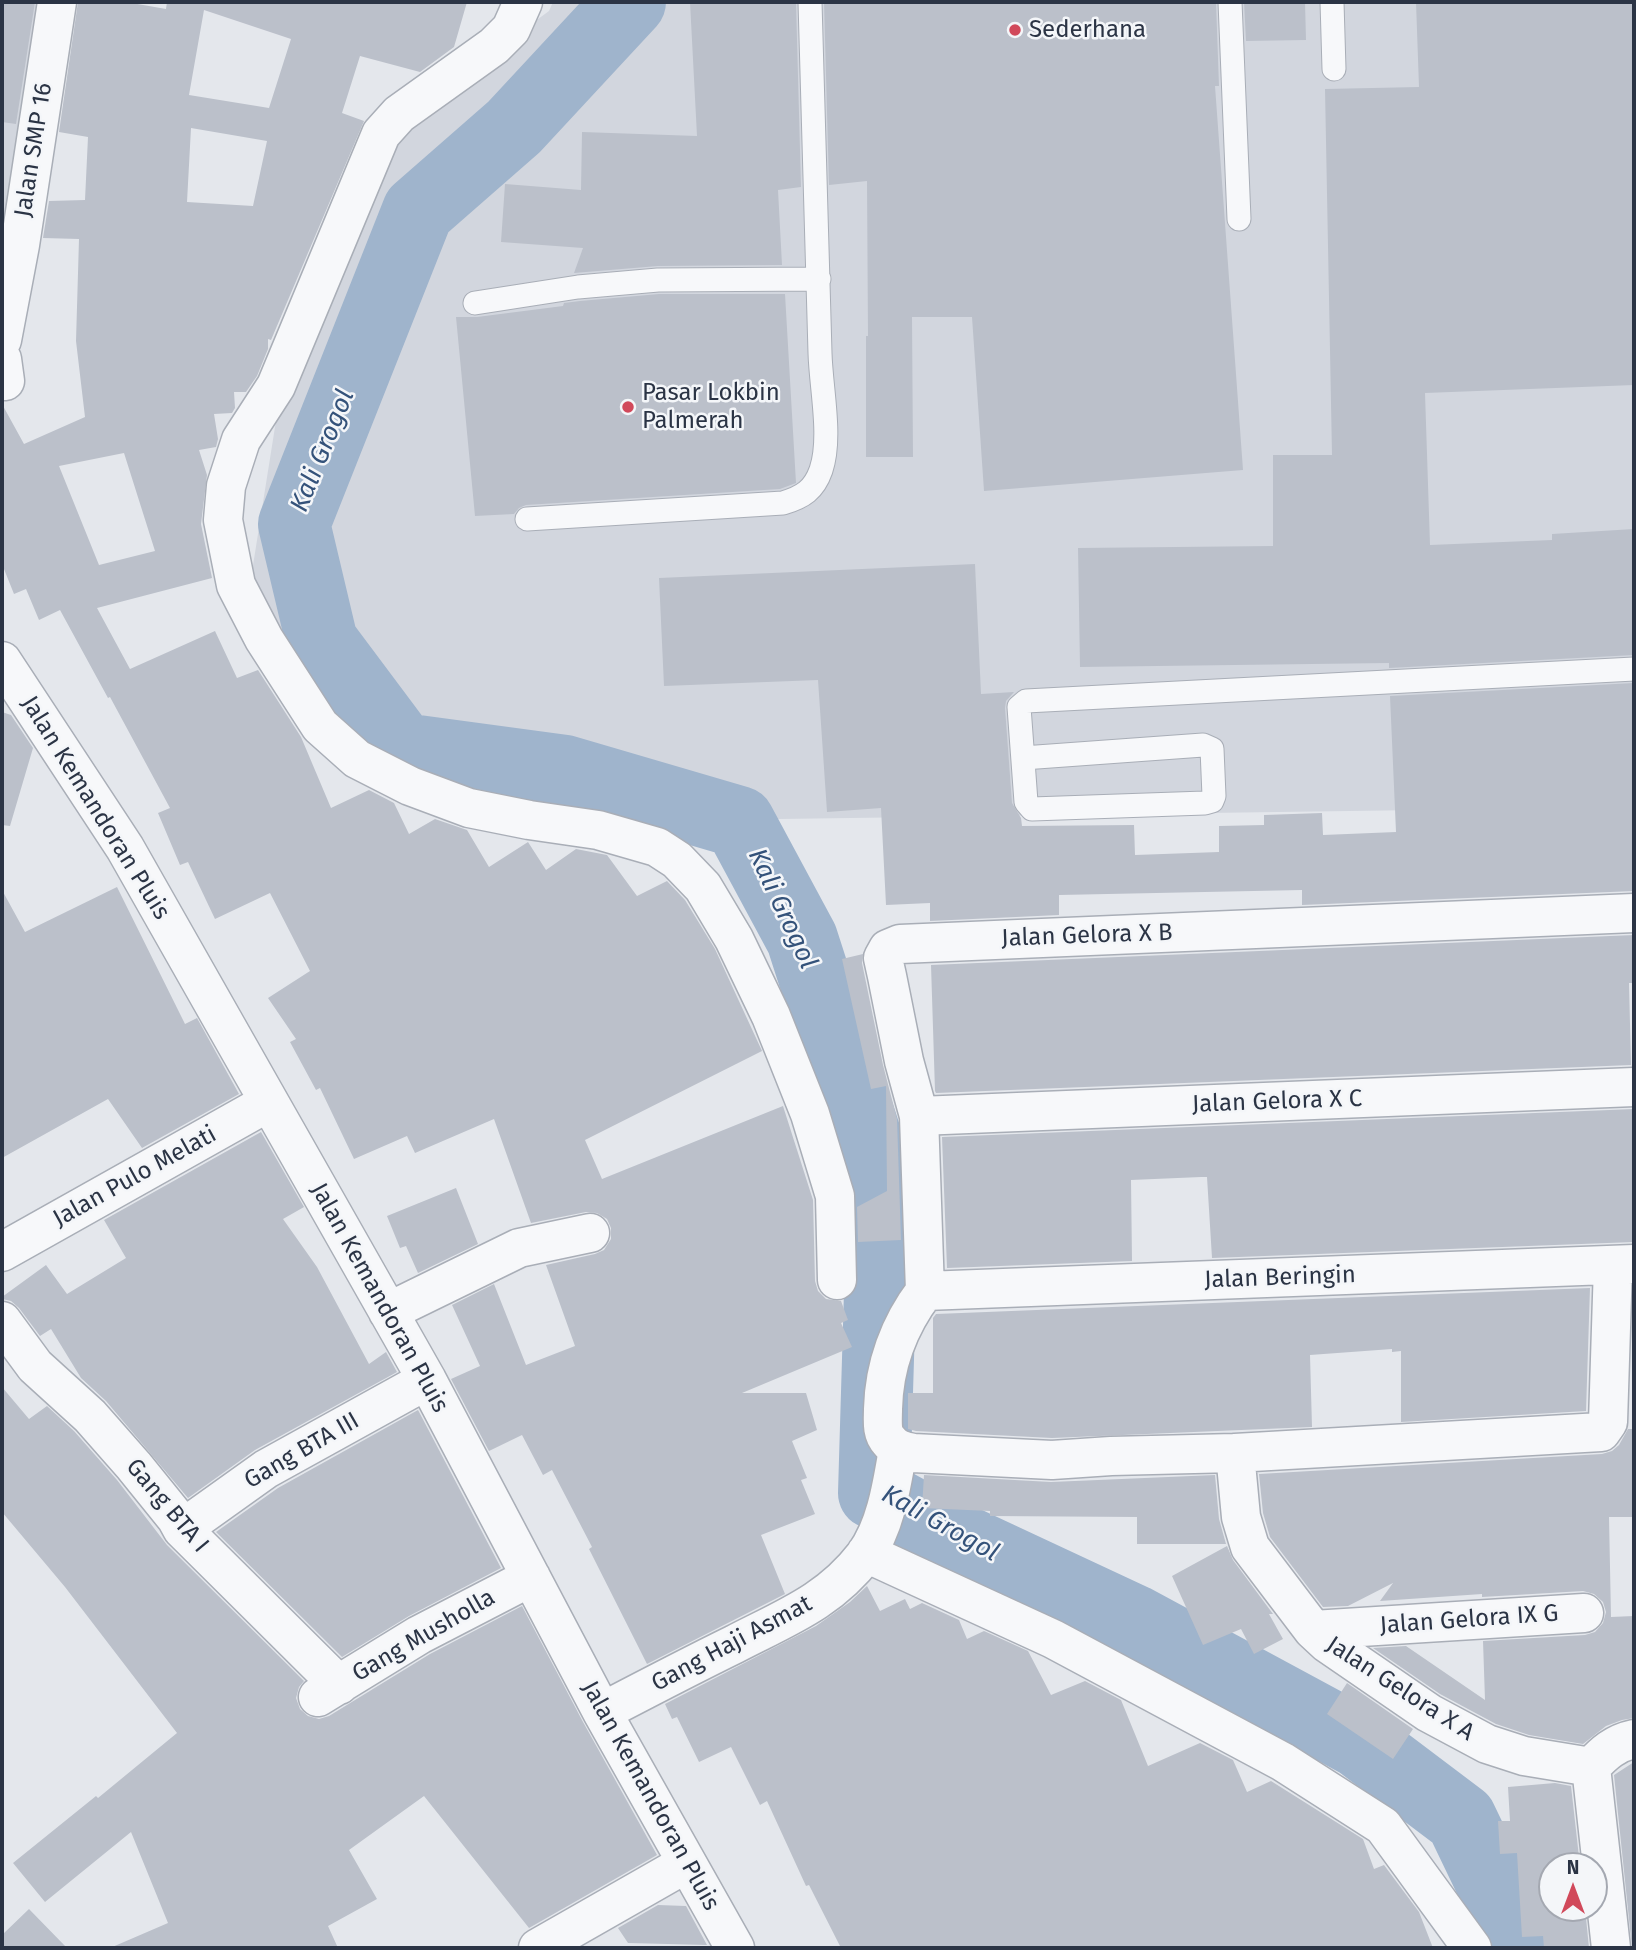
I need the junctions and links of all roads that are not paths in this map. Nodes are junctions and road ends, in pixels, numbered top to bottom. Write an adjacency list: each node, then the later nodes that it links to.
1 (57, 2): 10 (street, Jalan SMP 16)
2 (523, 2): 22 (street)
3 (810, 2): 8 (lane)
4 (1230, 2): 7 (lane)
5 (1332, 2): 6 (lane)
6 (1334, 69)
7 (1239, 219)
8 (819, 279): 9 (lane); 11 (lane)
9 (475, 303)
10 (2, 340)
11 (527, 519)
12 (2, 661): 17 (street, Jalan Kemandoran Pluis)
13 (1634, 669): 14 (lane)
14 (1023, 758): 14 (lane)
15 (1634, 913): 18 (street, Jalan Gelora X B)
16 (1634, 1087): 18 (street, Jalan Gelora X C)
17 (269, 1102): 20 (street, Jalan Pulo Melati); 24 (street, Jalan Kemandoran Pluis)
18 (919, 1116): 23 (street, Jalan Gelora X B)
19 (590, 1233): 24 (street)
20 (2, 1252)
21 (1624, 1265): 23 (street, Jalan Beringin); 28 (street)
22 (837, 1280)
23 (925, 1291): 27 (street)
24 (388, 1312): 26 (street, Jalan Kemandoran Pluis)
25 (2, 1321): 29 (street, Gang BTA I)
26 (427, 1380): 29 (street, Gang BTA III); 31 (street, Jalan Kemandoran Pluis)
27 (898, 1449): 28 (street); 30 (street, Gang Haji Asmat)
28 (1235, 1453): 33 (street, Jalan Gelora X A)
29 (182, 1529): 34 (street, Gang BTA I)
30 (866, 1553): 35 (street, Gang Haji Asmat); 42 (street)
31 (531, 1577): 34 (street, Gang Musholla); 35 (street, Jalan Kemandoran Pluis)
32 (1584, 1612): 33 (street, Jalan Gelora IX G)
33 (1313, 1630): 37 (street, Jalan Gelora X A)
34 (329, 1691)
35 (602, 1712): 38 (street, Jalan Kemandoran Pluis)
36 (1634, 1739): 37 (street)
37 (1591, 1768): 39 (street)
38 (687, 1863): 40 (street); 41 (street, Jalan Kemandoran Pluis)
39 (1618, 1927)
40 (538, 1948)
41 (735, 1948)
42 (1472, 1948)

